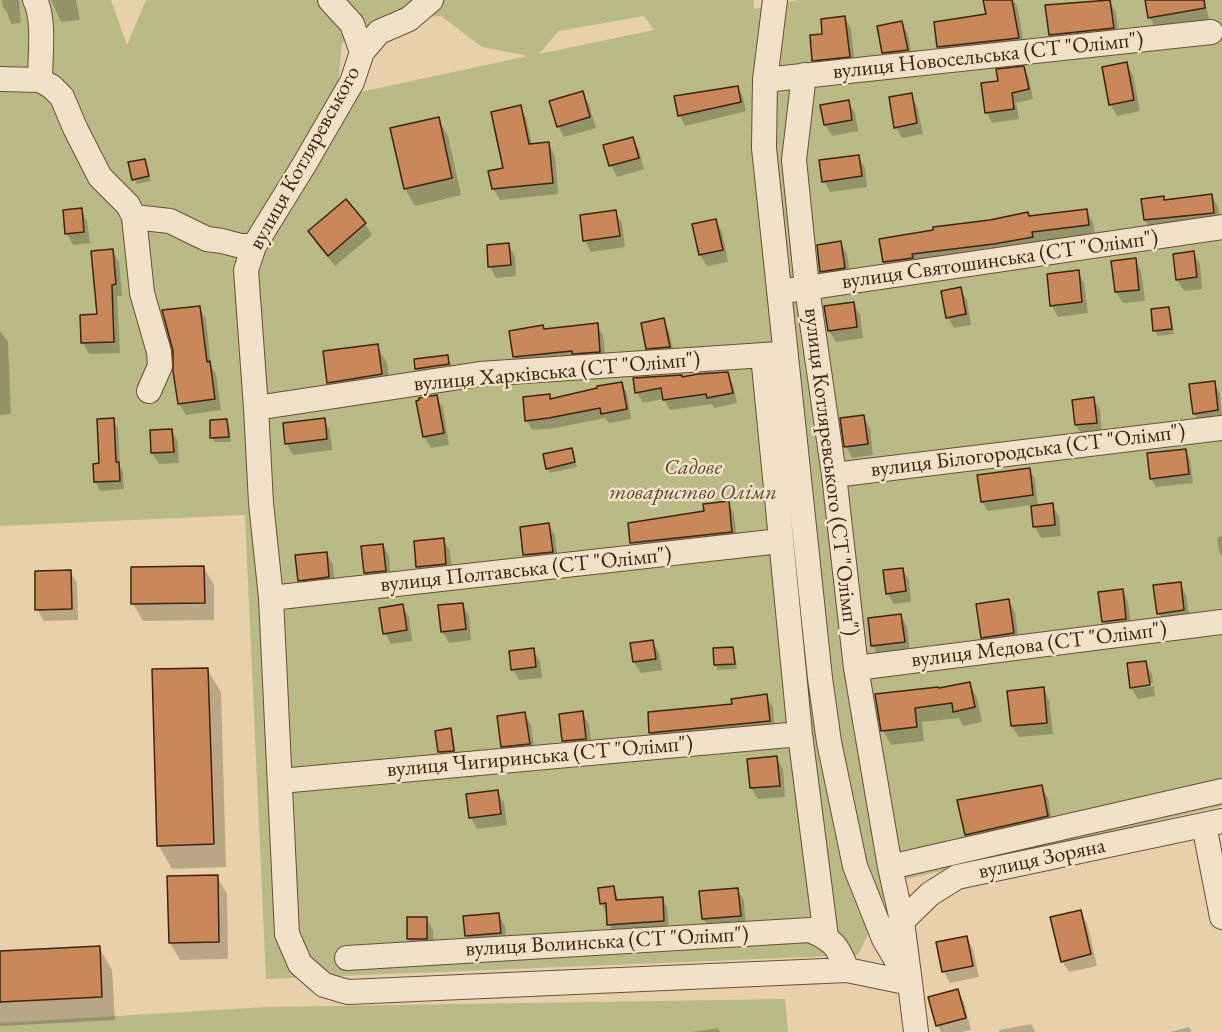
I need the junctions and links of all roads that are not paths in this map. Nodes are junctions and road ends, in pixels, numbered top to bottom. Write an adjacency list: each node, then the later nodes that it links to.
1 (35, 0): 9 (street)
2 (330, 0): 6 (street, вулиця Котляревського)
3 (431, 0): 6 (street, вулиця Котляревського)
4 (775, 0): 10 (street)
5 (1211, 32): 7 (street, вулиця Новосельська (СТ "Олімп"))
6 (362, 52): 13 (street, вулиця Котляревського)
7 (804, 75): 10 (street, вулиця Новосельська (СТ "Олімп")); 14 (street, вулиця Котляревського (СТ "Олімп"))
8 (0, 79): 9 (street)
9 (40, 80): 11 (street)
10 (765, 80): 15 (street)
11 (134, 217): 13 (street); 17 (street)
12 (1222, 227): 14 (street, вулиця Святошинська (СТ "Олімп"))
13 (254, 246): 18 (street, вулиця Котляревського)
14 (807, 288): 15 (street, вулиця Святошинська (СТ "Олімп")); 20 (street, вулиця Котляревського (СТ "Олімп"))
15 (778, 292): 16 (street)
16 (775, 354): 18 (street, вулиця Харківська (СТ "Олімп")); 21 (street); 33 (street)
17 (149, 392)
18 (256, 408): 22 (street, вулиця Котляревського)
19 (1222, 428): 20 (street, вулиця Білогородська (СТ "Олімп"))
20 (834, 475): 24 (street, вулиця Котляревського (СТ "Олімп"))
21 (780, 541): 22 (street, вулиця Полтавська (СТ "Олімп")); 25 (street)
22 (271, 598): 26 (street, вулиця Котляревського)
23 (1222, 622): 24 (street, вулиця Медова (СТ "Олімп"))
24 (856, 668): 29 (street, вулиця Котляревського (СТ "Олімп"))
25 (800, 734): 26 (street, вулиця Чигиринська (СТ "Олімп")); 32 (street)
26 (280, 781): 35 (street, вулиця Котляревського)
27 (1222, 791): 29 (street)
28 (1213, 823): 30 (street); 31 (street, вулиця Зоряна)
29 (890, 867): 31 (street, вулиця Котляревського (СТ "Олімп"))
30 (1222, 916)
31 (902, 921): 33 (street, вулиця Зоряна); 36 (street, вулиця Котляревського (СТ "Олімп"))
32 (826, 937): 34 (street, вулиця Волинська (СТ "Олімп")); 35 (street)
33 (884, 939): 36 (street)
34 (347, 958)
35 (847, 970): 36 (street, вулиця Котляревського)
36 (910, 983): 37 (street, вулиця Котляревського (СТ "Олімп"))
37 (916, 1032)

